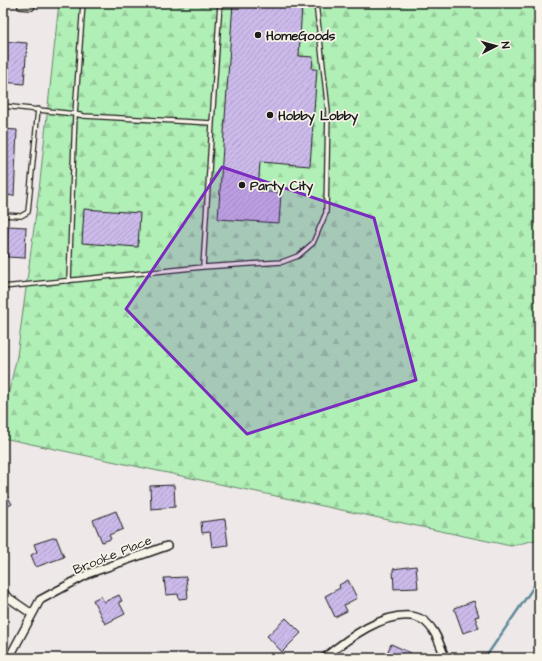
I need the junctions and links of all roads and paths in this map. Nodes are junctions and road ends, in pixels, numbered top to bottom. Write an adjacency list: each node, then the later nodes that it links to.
1 (21, 3): 2 (lane)
2 (33, 3)
3 (83, 3): 8 (lane)
4 (220, 3): 9 (lane)
5 (316, 3): 11 (lane)
6 (3, 106): 7 (lane)
7 (38, 109): 8 (lane); 10 (lane)
8 (75, 114): 9 (lane); 12 (lane)
9 (212, 124): 11 (lane)
10 (3, 215)
11 (203, 267): 12 (lane)
12 (69, 281): 13 (lane)
13 (3, 287)
14 (166, 546): 16 (street, Brooke Place)
15 (3, 591): 16 (street)
16 (32, 614): 17 (street, Brooke Place)
17 (9, 658)
18 (324, 658): 19 (street)
19 (445, 658)

